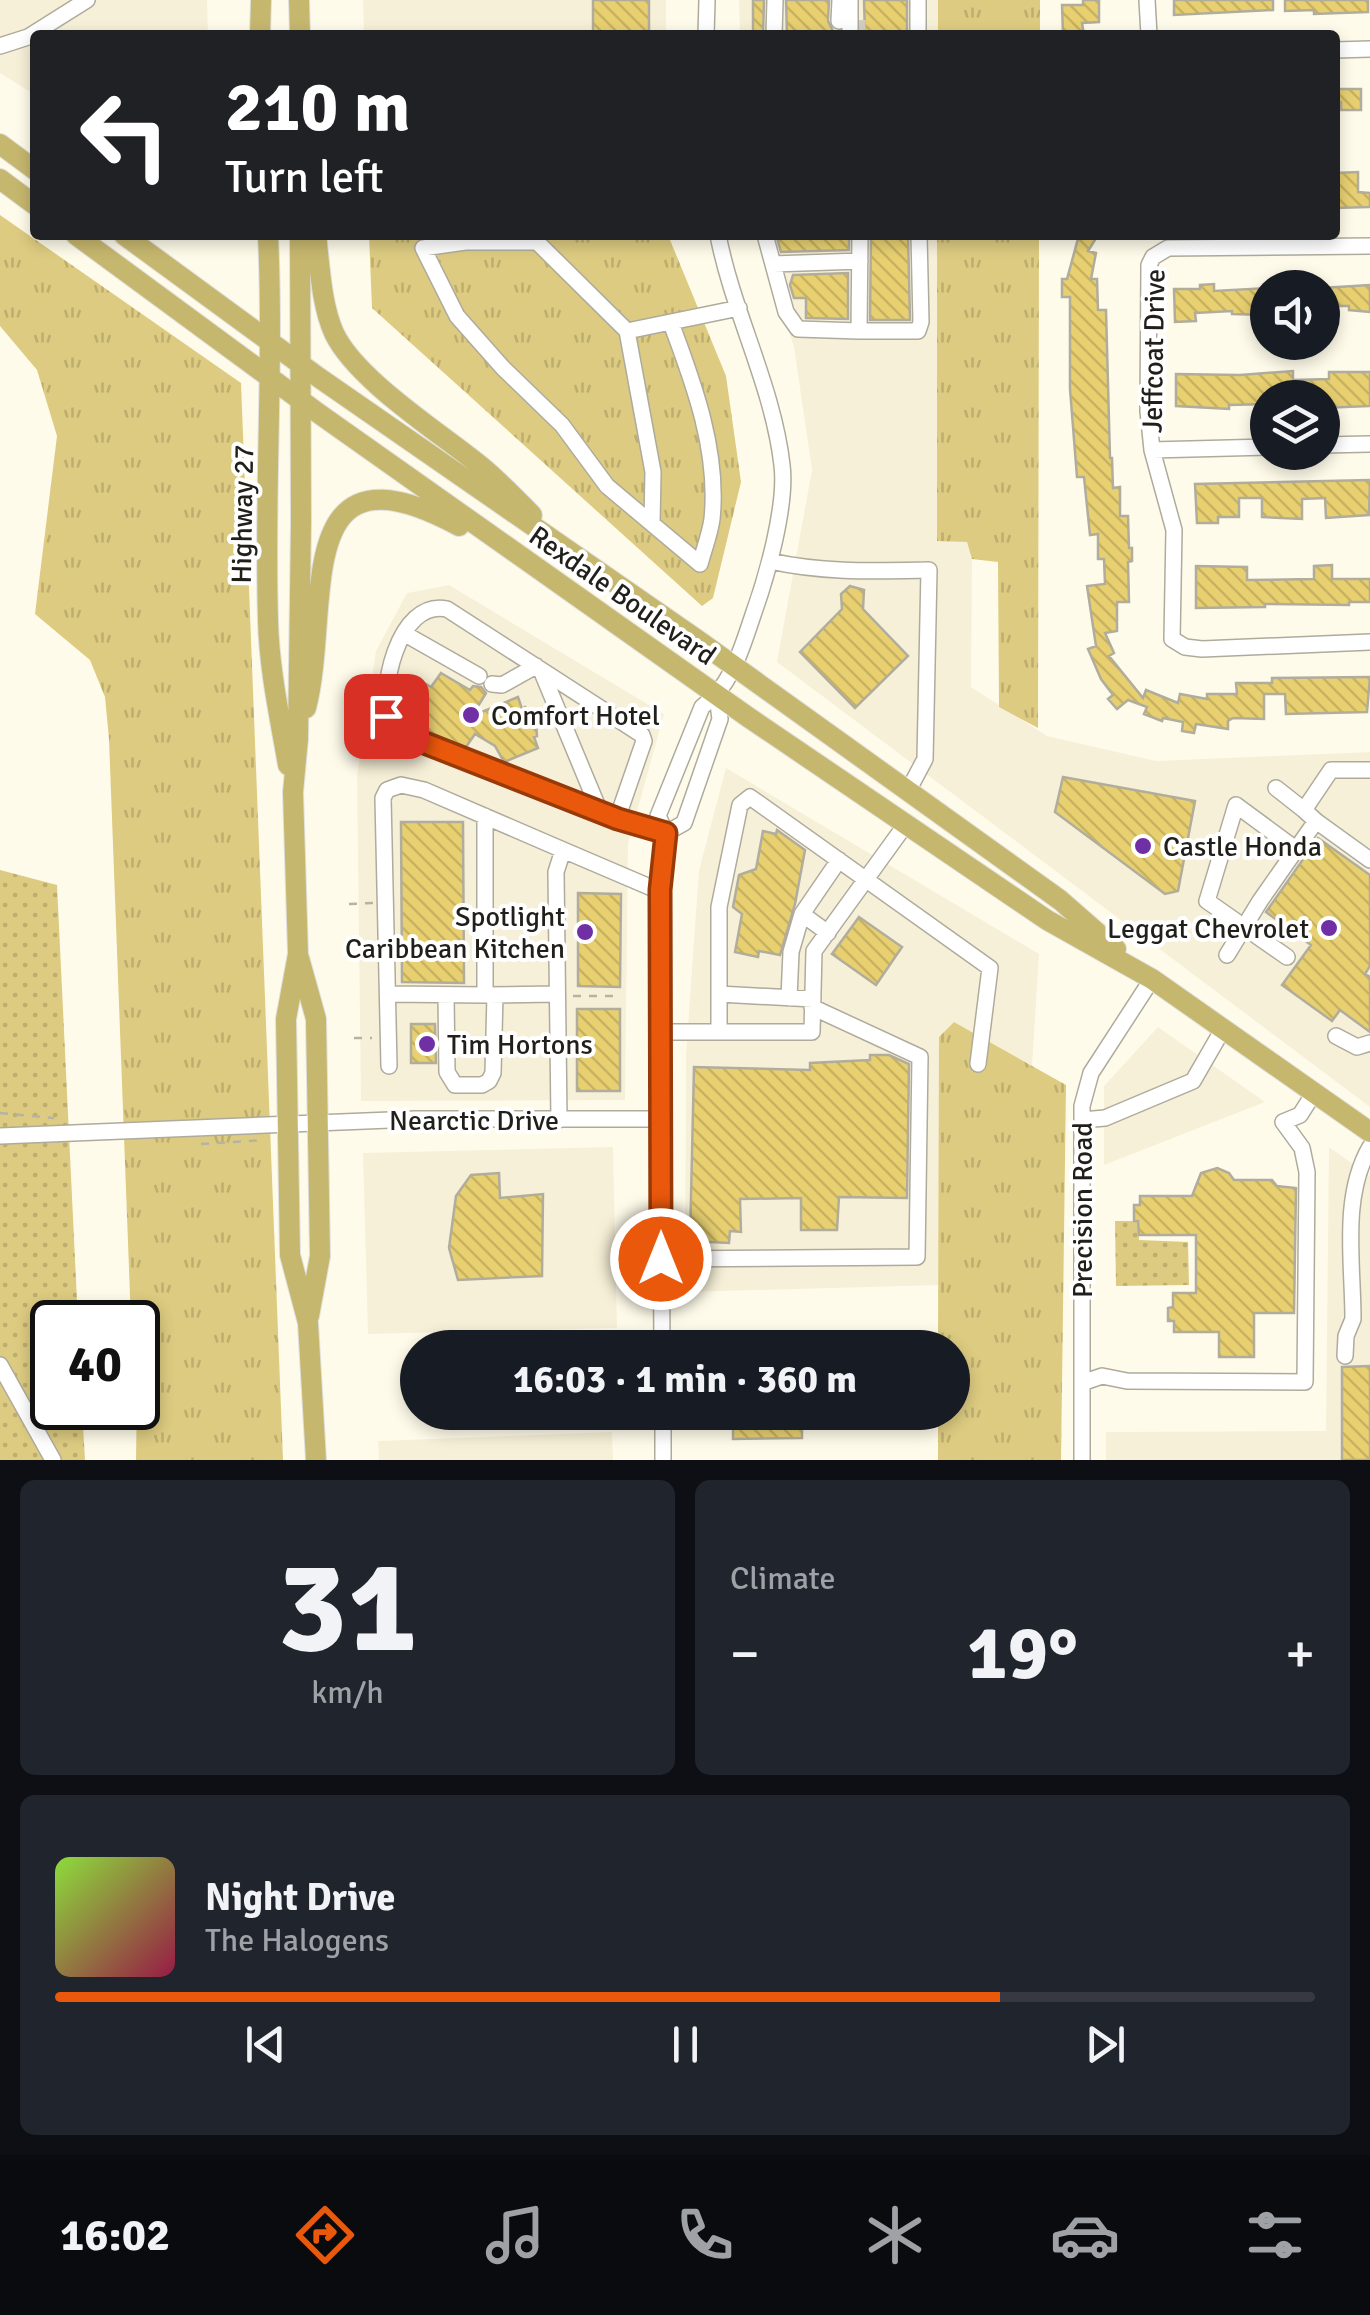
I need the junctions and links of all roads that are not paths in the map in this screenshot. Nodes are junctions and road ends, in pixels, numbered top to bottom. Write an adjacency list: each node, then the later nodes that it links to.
1 (87, 0): 12 (street)
2 (260, 0): 13 (main road)
3 (299, 0): 14 (main road)
4 (707, 0): 15 (street)
5 (775, 0): 16 (street)
6 (840, 0): 10 (street)
7 (854, 0): 11 (street)
8 (918, 0): 17 (street)
9 (1147, 0): 18 (street)
10 (839, 20)
11 (854, 28)
12 (39, 30)
13 (260, 30)
14 (300, 30)
15 (706, 30)
16 (774, 30)
17 (918, 30)
18 (1148, 30)
19 (30, 36): 20 (street)
20 (0, 46)
21 (1370, 49): 22 (street)
22 (1340, 50)
23 (0, 144): 24 (main road)
24 (30, 166)
25 (0, 179): 26 (main road)
26 (30, 201)
27 (83, 240): 45 (main road, Rexdale Boulevard)
28 (131, 240): 43 (main road, Rexdale Boulevard)
29 (268, 240): 43 (main road, Highway 27)
30 (300, 240): 44 (main road, Highway 27)
31 (317, 240): 53 (main road)
32 (719, 240): 39 (street)
33 (766, 240): 38 (street)
34 (860, 240): 37 (street)
35 (919, 240): 42 (street)
36 (1370, 246): 50 (street, Jeffcoat Drive)
37 (860, 261): 38 (street); 42 (street)
38 (773, 264): 42 (street)
39 (739, 308): 40 (street); 54 (street)
40 (671, 323): 41 (street); 51 (street)
41 (627, 331): 51 (street); 51 (street)
42 (860, 331)
43 (272, 342): 44 (main road, Rexdale Boulevard); 45 (main road, Highway 27)
44 (299, 363): 46 (main road, Highway 27); 53 (main road, Rexdale Boulevard)
45 (272, 379): 46 (main road, Rexdale Boulevard); 64 (main road, Highway 27)
46 (300, 400): 52 (main road, Rexdale Boulevard); 60 (main road, Highway 27)
47 (1370, 444): 48 (street)
48 (1340, 445)
49 (1250, 447): 50 (street)
50 (1152, 450): 56 (street, Jeffcoat Drive)
51 (652, 523)
52 (494, 537): 59 (main road, Rexdale Boulevard); 60 (main road)
53 (574, 554): 57 (main road, Rexdale Boulevard)
54 (770, 561): 57 (street); 63 (street)
55 (405, 634): 58 (street); 58 (street); 65 (street)
56 (1370, 642)
57 (735, 667): 59 (street); 63 (main road, Rexdale Boulevard)
58 (538, 668): 65 (street); 68 (street)
59 (718, 696): 69 (main road, Rexdale Boulevard); 70 (street); 70 (street)
60 (298, 739): 64 (main road, Highway 27)
61 (1370, 770): 67 (street)
62 (1276, 788): 67 (street)
63 (908, 791): 83 (main road, Rexdale Boulevard)
64 (293, 792): 80 (main road, Highway 27)
65 (600, 812): 68 (street)
66 (485, 816): 71 (street); 84 (street); 87 (street)
67 (1310, 816): 72 (street); 74 (street)
68 (618, 819): 70 (street)
69 (906, 824): 75 (street); 83 (main road, Rexdale Boulevard)
70 (666, 833): 76 (street)
71 (562, 850): 76 (street); 88 (street)
72 (1297, 850): 78 (street); 78 (street)
73 (839, 860): 75 (street); 77 (street); 85 (street)
74 (1370, 860)
75 (866, 879): 79 (street); 96 (street)
76 (660, 890): 92 (street)
77 (802, 914): 79 (street); 89 (street)
78 (1244, 926): 81 (street); 82 (street)
79 (828, 932): 90 (street)
80 (298, 954): 102 (main road, Highway 27); 103 (main road, Highway 27)
81 (1227, 955)
82 (1286, 957)
83 (1152, 979): 91 (main road, Rexdale Boulevard); 101 (street, Precision Road)
84 (388, 994): 86 (street); 97 (street)
85 (719, 994): 89 (street); 93 (street)
86 (446, 995): 87 (street); 87 (street)
87 (490, 995): 88 (street)
88 (558, 995): 100 (street)
89 (789, 998): 90 (street)
90 (812, 1003): 93 (street); 107 (street)
91 (1223, 1029): 98 (main road, Rexdale Boulevard); 101 (street)
92 (660, 1032): 93 (street); 99 (street)
93 (719, 1032)
94 (1336, 1036): 95 (street)
95 (1370, 1043)
96 (978, 1064)
97 (390, 1066)
98 (1314, 1093): 104 (main road, Rexdale Boulevard); 112 (street)
99 (660, 1118): 100 (street, Nearctic Drive); 107 (street)
100 (559, 1120): 102 (street, Nearctic Drive)
101 (1082, 1120): 112 (street, Precision Road)
102 (318, 1123): 103 (street, Nearctic Drive); 108 (main road, Highway 27)
103 (288, 1124): 105 (street, Nearctic Drive); 108 (main road, Highway 27)
104 (1370, 1132)
105 (0, 1136)
106 (1370, 1147): 110 (street)
107 (661, 1259): 109 (street)
108 (308, 1323): 115 (main road, Highway 27)
109 (662, 1330)
110 (1345, 1356)
111 (0, 1365): 114 (street)
112 (1082, 1383): 117 (street, Precision Road)
113 (662, 1430): 116 (street)
114 (53, 1460)
115 (316, 1460)
116 (663, 1460)
117 (1082, 1460)

